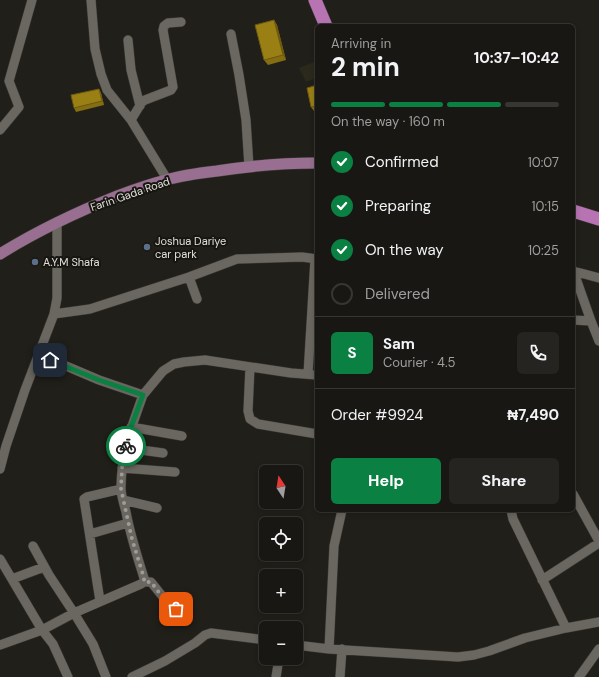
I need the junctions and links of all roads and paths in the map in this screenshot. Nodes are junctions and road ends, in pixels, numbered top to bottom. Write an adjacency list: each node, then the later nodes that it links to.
1 (32, 0): 10 (street)
2 (91, 0): 9 (street)
3 (315, 0): 5 (highway)
4 (181, 22): 8 (street)
5 (325, 24)
6 (231, 34): 12 (street)
7 (128, 40): 8 (street)
8 (140, 106): 9 (street)
9 (131, 120): 13 (street)
10 (0, 130)
11 (315, 163): 12 (main road, Farin Gada Road)
12 (249, 167): 13 (main road, Farin Gada Road)
13 (167, 179): 16 (main road, Farin Gada Road)
14 (575, 214): 15 (highway)
15 (599, 219)
16 (57, 223): 17 (main road, Farin Gada Road); 25 (street)
17 (0, 254)
18 (315, 259): 21 (street)
19 (575, 271): 22 (street)
20 (575, 276): 27 (street)
21 (189, 277): 24 (street); 25 (street)
22 (599, 278)
23 (315, 288): 31 (street)
24 (197, 299)
25 (54, 314): 29 (street)
26 (575, 320): 27 (street)
27 (591, 321): 28 (street)
28 (599, 341)
29 (38, 354): 32 (street); 39 (street)
30 (250, 367): 31 (street); 32 (street); 34 (street)
31 (312, 374)
32 (143, 395): 33 (street)
33 (131, 427): 35 (street); 36 (street)
34 (315, 434)
35 (182, 436)
36 (126, 448): 37 (street); 38 (street)
37 (163, 453)
38 (122, 468): 40 (street); 41 (street)
39 (0, 469)
40 (174, 472)
41 (121, 489): 43 (street); 48 (street)
42 (575, 498): 49 (street)
43 (123, 500): 44 (street); 47 (street)
44 (157, 508)
45 (342, 512): 65 (street)
46 (511, 512): 54 (street)
47 (128, 523): 48 (street); 55 (street)
48 (90, 534): 56 (street)
49 (599, 542): 54 (street)
50 (33, 546): 52 (street)
51 (0, 559): 53 (street)
52 (44, 567): 53 (street); 58 (street)
53 (12, 579): 61 (street)
54 (542, 580): 60 (street)
55 (144, 582): 56 (street); 57 (street)
56 (100, 601): 58 (street)
57 (176, 609)
58 (74, 613): 61 (street); 70 (street)
59 (599, 622): 60 (street)
60 (566, 628): 66 (street)
61 (42, 630): 63 (street); 69 (street)
62 (259, 639): 71 (street)
63 (0, 645)
64 (303, 645): 65 (street)
65 (329, 649): 66 (street)
66 (342, 649): 73 (street)
67 (599, 649): 74 (street)
68 (278, 665): 72 (street)
69 (68, 677)
70 (106, 677)
71 (132, 677)
72 (276, 677)
73 (340, 677)
74 (579, 677)

